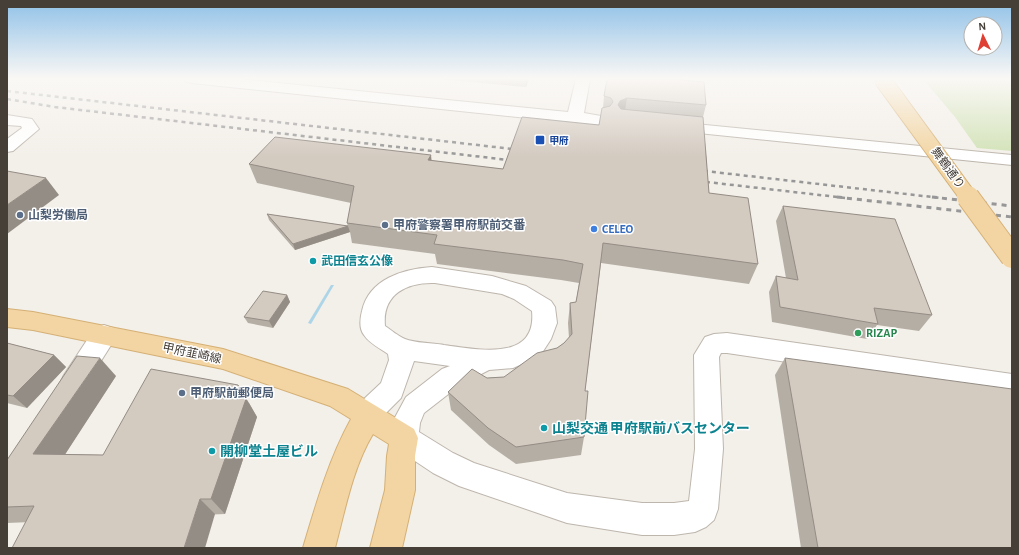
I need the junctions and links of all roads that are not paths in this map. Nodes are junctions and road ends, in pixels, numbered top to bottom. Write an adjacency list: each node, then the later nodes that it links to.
1 (446, 105): 4 (street)
2 (578, 105): 4 (street)
3 (901, 105): 10 (main road, 舞鶴通り, bridge)
4 (575, 118): 6 (street)
5 (7, 120): 8 (street)
6 (601, 120)
7 (661, 126): 9 (street)
8 (7, 146)
9 (1012, 160)
10 (1012, 257)
11 (7, 318): 12 (main road, 甲府韮崎線)
12 (104, 335): 16 (street); 17 (main road, 甲府韮崎線)
13 (400, 349): 14 (street); 14 (street); 17 (street)
14 (485, 360): 18 (street)
15 (1012, 384): 18 (street)
16 (62, 400)
17 (369, 416): 18 (main road, 甲府韮崎線); 19 (main road)
18 (404, 438): 20 (main road)
19 (319, 548)
20 (386, 548)

